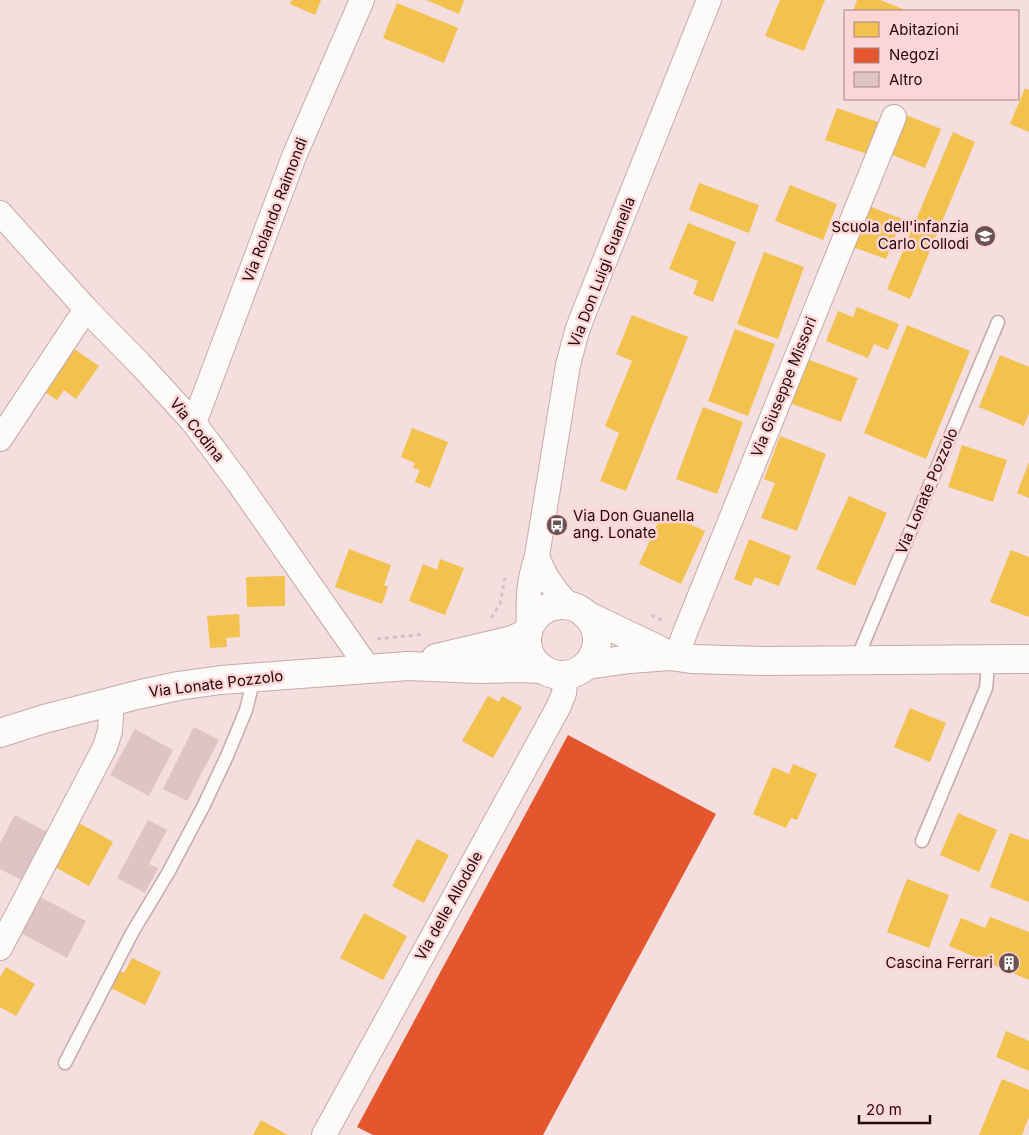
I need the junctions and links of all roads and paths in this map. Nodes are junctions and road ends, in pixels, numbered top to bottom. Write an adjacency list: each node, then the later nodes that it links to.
1 (362, 0): 7 (street, Via Rolando Raimondi)
2 (710, 0): 9 (street, Via Don Luigi Guanella)
3 (894, 117): 16 (street, Via Giuseppe Missori)
4 (0, 213): 5 (street, Via Codina)
5 (86, 309): 7 (street, Via Codina); 8 (street)
6 (998, 322): 19 (lane, Via Lonate Pozzolo)
7 (194, 423): 21 (street, Via Codina)
8 (0, 439)
9 (537, 556): 11 (street); 13 (street, Via Don Luigi Guanella)
10 (506, 572): 12 (path)
11 (578, 610): 13 (street); 16 (street); 22 (street)
12 (488, 620)
13 (529, 631): 20 (street); 22 (street)
14 (428, 634): 15 (path)
15 (376, 639)
16 (673, 657): 19 (street); 22 (street)
17 (987, 659): 18 (street); 19 (street); 26 (lane)
18 (1029, 659)
19 (856, 661)
20 (408, 666): 21 (street, Via Lonate Pozzolo); 22 (street)
21 (368, 668): 23 (street, Via Lonate Pozzolo)
22 (565, 670): 29 (street, Via delle Allodole)
23 (251, 677): 24 (street, Via Lonate Pozzolo); 28 (lane)
24 (112, 701): 25 (street, Via Lonate Pozzolo); 27 (street)
25 (0, 733)
26 (922, 841)
27 (0, 948)
28 (65, 1063)
29 (324, 1135)

